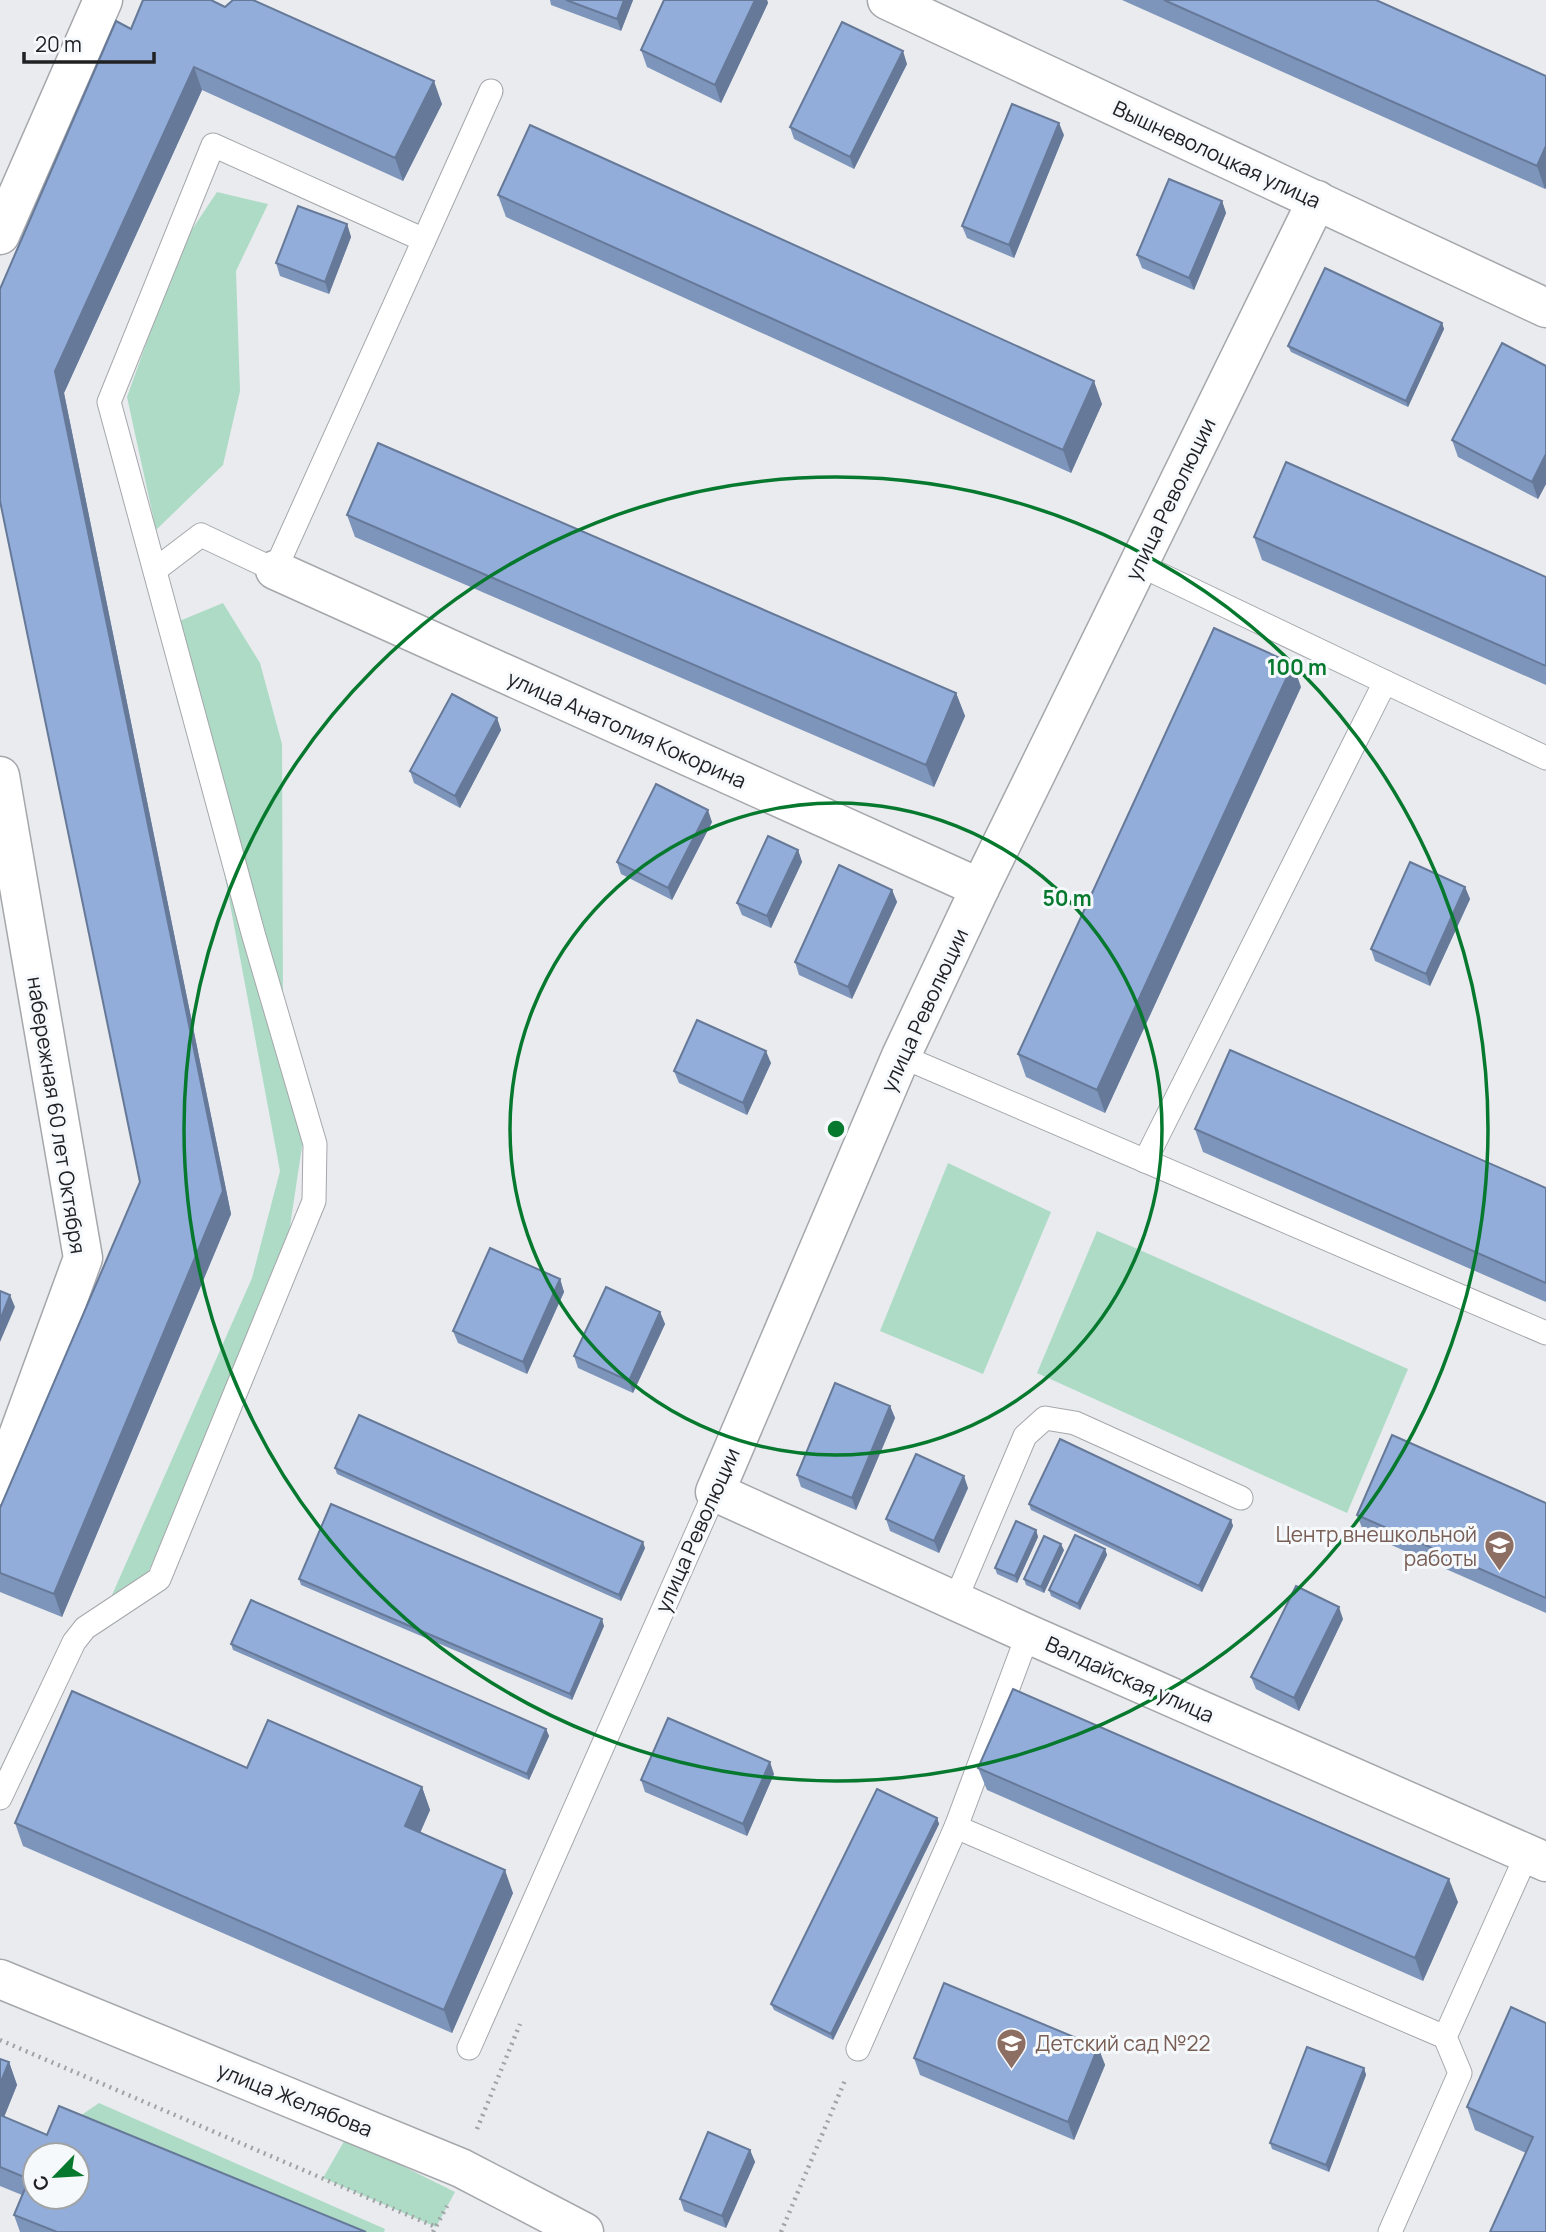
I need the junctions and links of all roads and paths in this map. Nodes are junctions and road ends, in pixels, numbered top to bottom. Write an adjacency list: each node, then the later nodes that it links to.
1 (103, 0): 5 (street)
2 (887, 0): 4 (street, Вышневолоцкая улица)
3 (491, 91): 6 (lane)
4 (1317, 200): 7 (street, Вышневолоцкая улица); 8 (street, улица Революции)
5 (0, 235)
6 (424, 240): 9 (lane); 10 (lane)
7 (1546, 309)
8 (1138, 564): 11 (lane); 14 (street, улица Революции)
9 (155, 570): 10 (lane); 23 (lane)
10 (275, 570): 14 (street, улица Анатолия Кокорина)
11 (1385, 682): 12 (lane); 16 (lane)
12 (1546, 758)
13 (0, 776): 18 (street, набережная 60 лет Октября)
14 (980, 888): 15 (street, улица Революции)
15 (901, 1056): 16 (lane); 19 (street, улица Революции)
16 (1145, 1161): 17 (lane)
17 (1546, 1333)
18 (0, 1485)
19 (715, 1492): 21 (street, Валдайская улица); 29 (lane, улица Революции)
20 (1241, 1498): 21 (lane)
21 (955, 1601): 22 (street, Валдайская улица)
22 (1028, 1634): 24 (lane); 25 (street, Валдайская улица)
23 (0, 1798)
24 (956, 1827): 27 (lane); 30 (lane)
25 (1537, 1858): 27 (lane)
26 (0, 1979): 32 (street, улица Желябова)
27 (1445, 2037): 34 (lane)
28 (0, 2040): 31 (path)
29 (469, 2048)
30 (858, 2049): 33 (path)
31 (436, 2227)
32 (584, 2232)
33 (781, 2232)
34 (1390, 2232)

